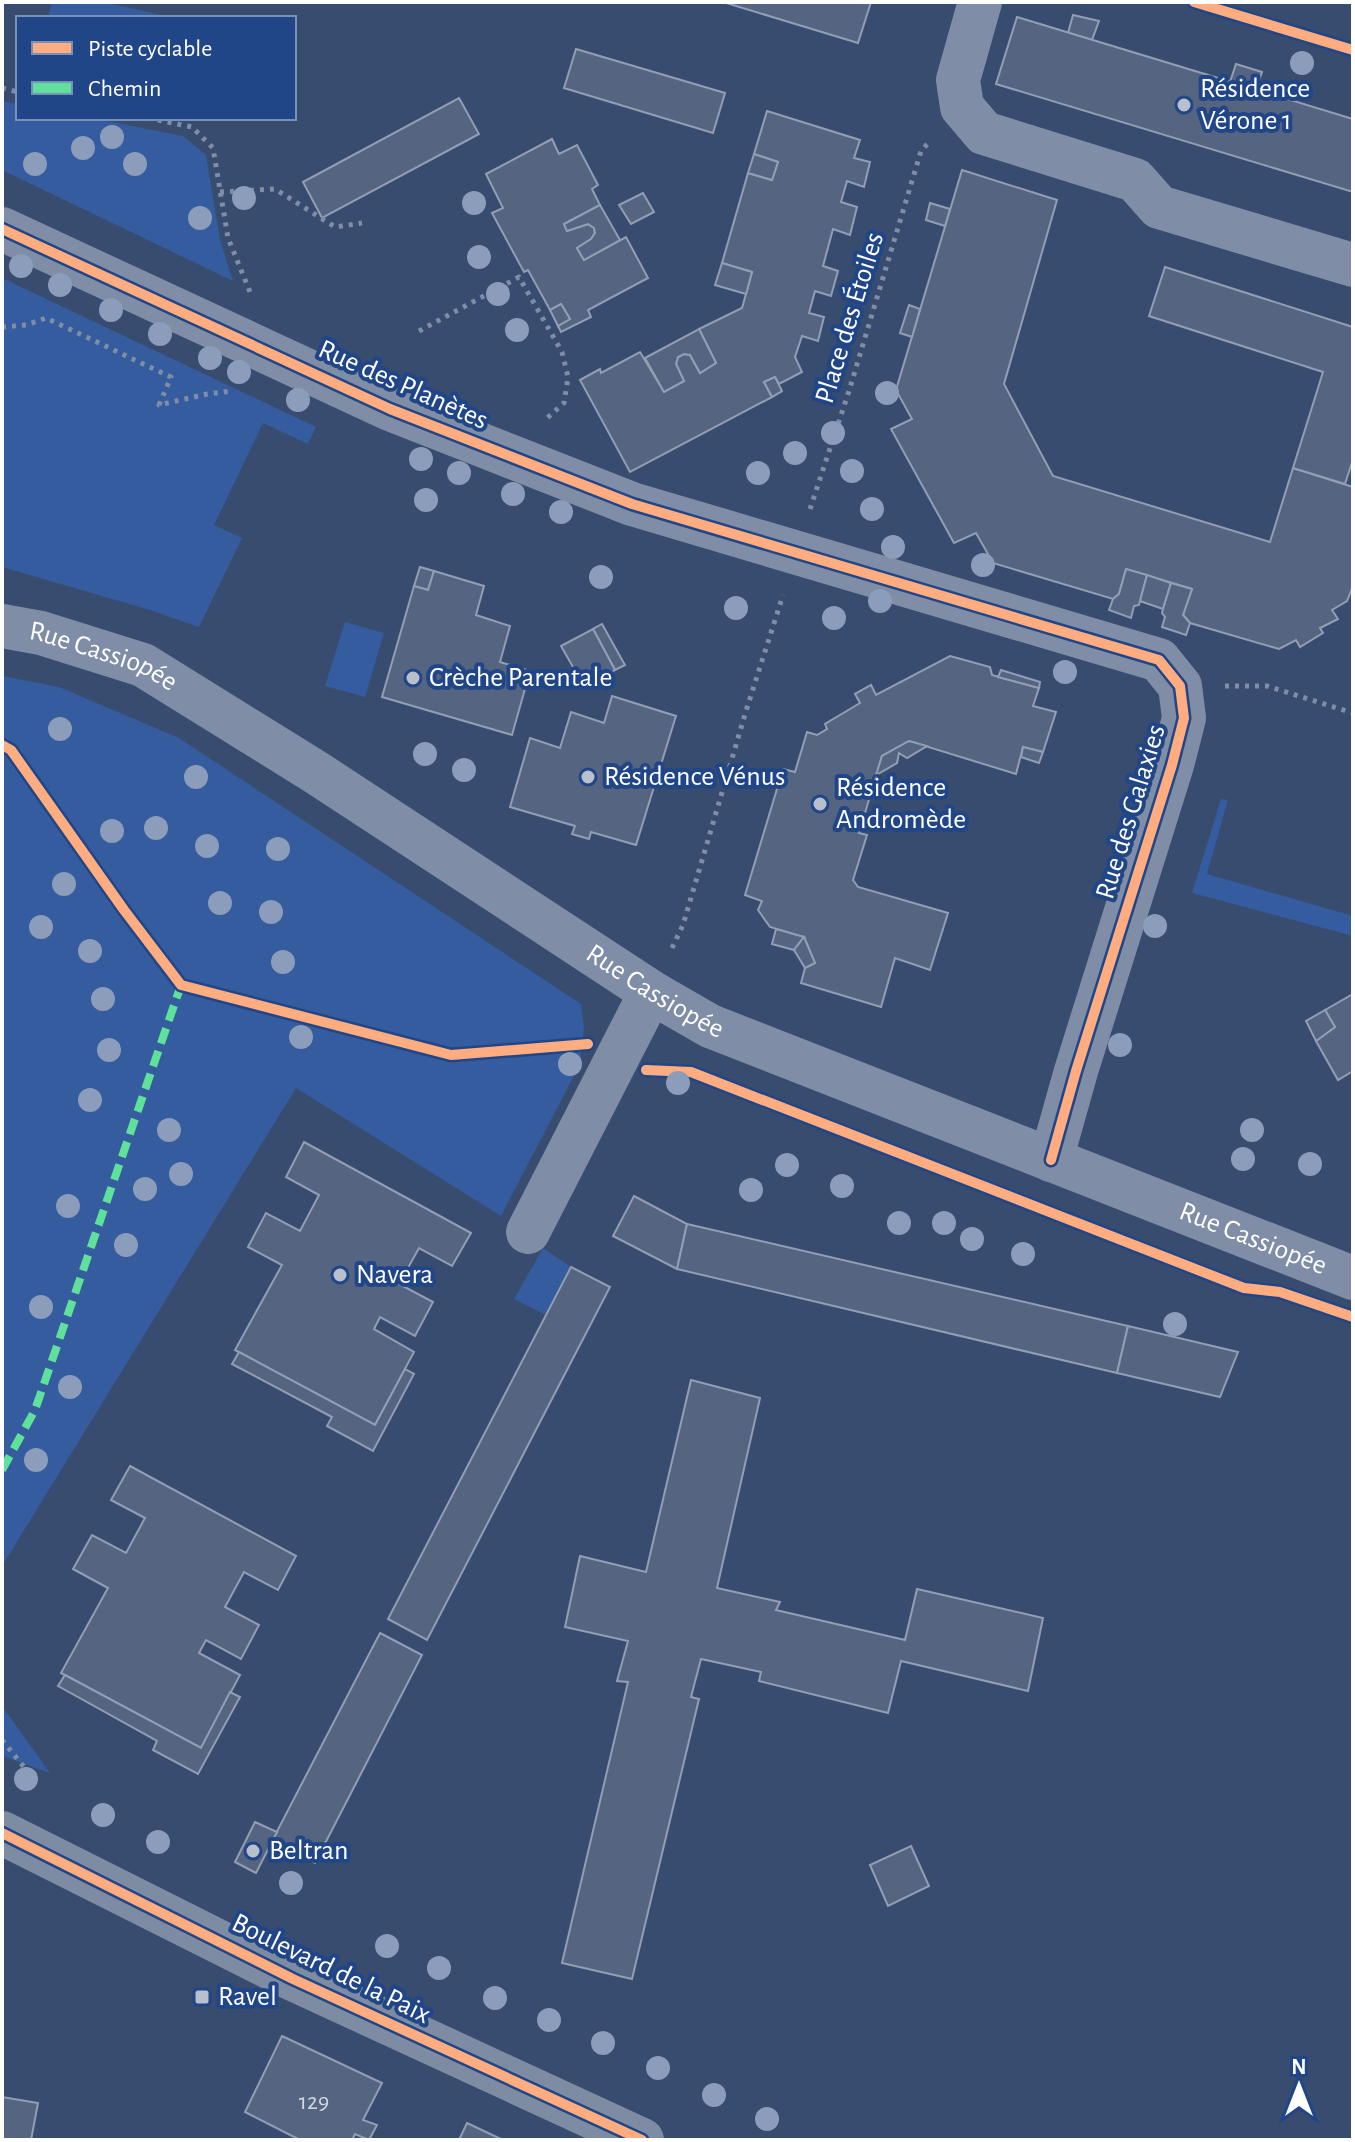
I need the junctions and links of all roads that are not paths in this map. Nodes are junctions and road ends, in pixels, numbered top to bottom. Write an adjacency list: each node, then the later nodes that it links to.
1 (980, 2): 3 (street)
2 (2, 229): 5 (street, Rue des Planètes)
3 (1353, 265)
4 (2, 626): 6 (street, Rue Cassiopée)
5 (1180, 686): 7 (street, Rue des Galaxies)
6 (651, 992): 7 (street, Rue Cassiopée); 8 (street)
7 (1051, 1160): 9 (street, Rue Cassiopée)
8 (528, 1232)
9 (1353, 1278)
10 (2, 1833): 11 (main road, Boulevard de la Paix)
11 (642, 2140)

